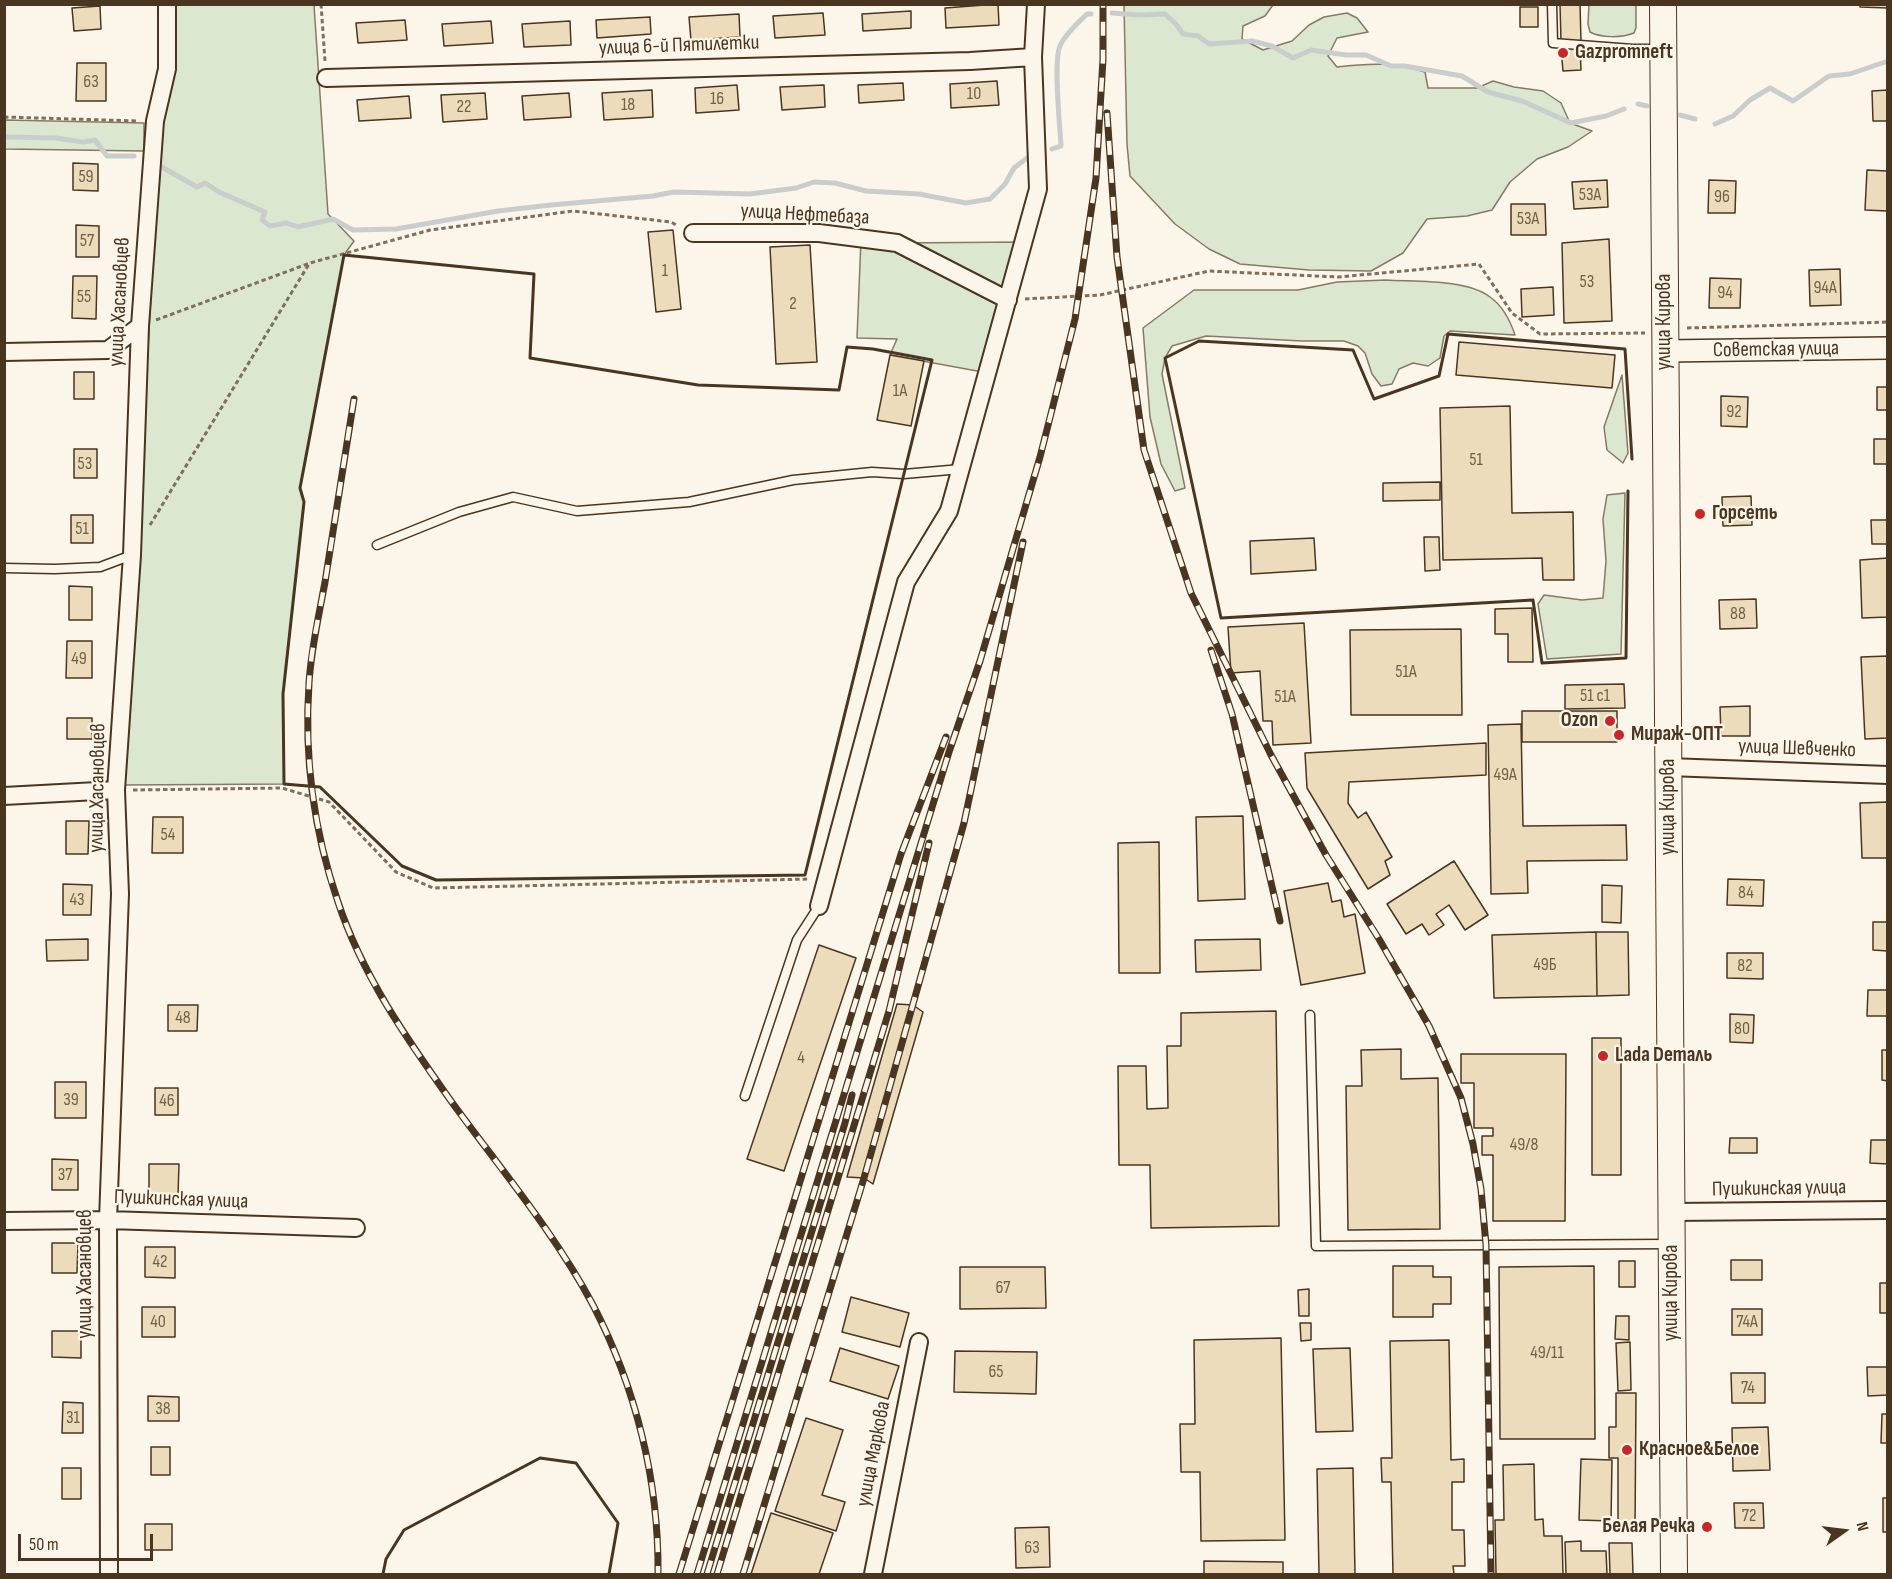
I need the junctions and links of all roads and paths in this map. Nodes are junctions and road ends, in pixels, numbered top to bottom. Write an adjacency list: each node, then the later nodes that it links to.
1 (167, 4): 10 (street, улица Хасановцев)
2 (321, 4): 8 (path)
3 (1036, 4): 7 (street)
4 (1552, 4): 6 (lane)
5 (1663, 4): 6 (main road, улица Кирова)
6 (1663, 49): 19 (main road, улица Кирова)
7 (1033, 57): 8 (street, улица 6-й Пятилетки); 13 (street)
8 (326, 78)
9 (4, 117): 10 (path)
10 (155, 121): 15 (street, улица Хасановцев)
11 (693, 233): 12 (path); 13 (street, улица Нефтебаза)
12 (310, 263): 15 (path); 22 (path)
13 (1008, 300): 17 (path); 21 (street)
14 (1887, 322): 16 (path)
15 (140, 326): 20 (street); 24 (street, улица Хасановцев)
16 (1705, 327)
17 (1632, 334)
18 (1887, 348): 19 (street, Советская улица)
19 (1665, 351): 26 (main road, улица Кирова)
20 (4, 352)
21 (961, 469): 23 (lane); 30 (street)
22 (151, 525)
23 (377, 545)
24 (132, 555): 25 (lane); 28 (street, улица Хасановцев)
25 (4, 568)
26 (1668, 767): 27 (street, улица Шевченко); 35 (main road, улица Кирова)
27 (1887, 775)
28 (116, 790): 29 (street); 30 (path); 36 (street, улица Хасановцев)
29 (4, 796)
30 (827, 878): 31 (street)
31 (819, 906): 33 (lane)
32 (1310, 1015): 39 (lane)
33 (745, 1096)
34 (1887, 1210): 35 (street, Пушкинская улица)
35 (1671, 1212): 39 (main road, улица Кирова)
36 (108, 1220): 37 (street, Пушкинская улица); 38 (street, Пушкинская улица); 41 (street, улица Хасановцев)
37 (4, 1221)
38 (356, 1228)
39 (1672, 1244): 43 (main road, улица Кирова)
40 (919, 1342): 42 (street, улица Маркова)
41 (108, 1575)
42 (873, 1575)
43 (1674, 1575)

